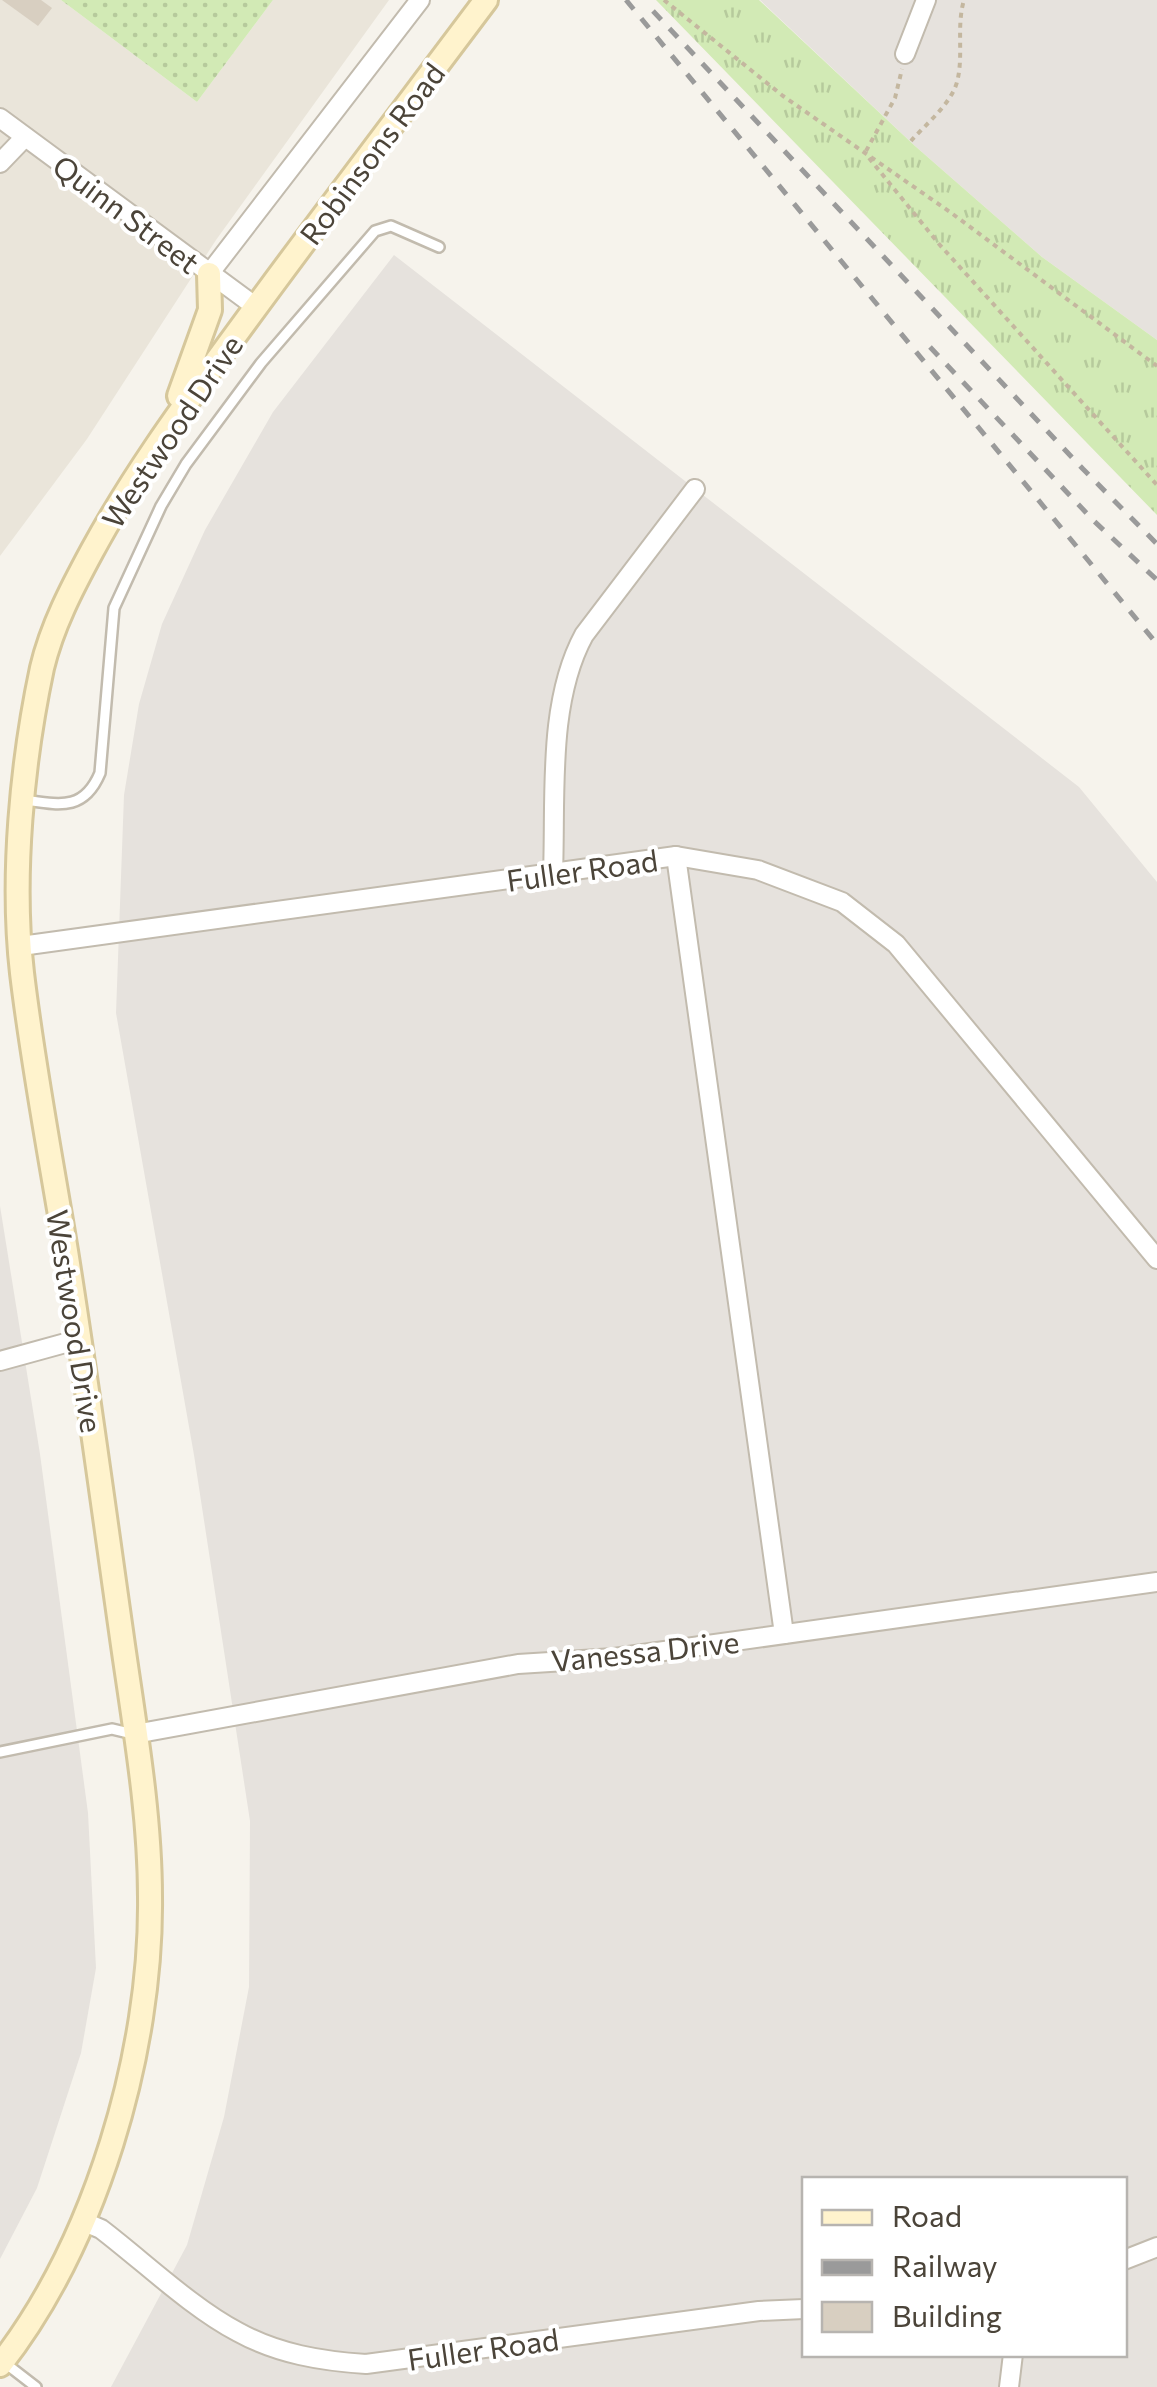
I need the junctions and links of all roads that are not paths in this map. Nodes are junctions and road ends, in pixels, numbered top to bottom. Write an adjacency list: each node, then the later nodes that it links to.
1 (420, 0): 8 (street, Robinsons Road)
2 (486, 0): 9 (main road, Robinsons Road)
3 (926, 0): 4 (street)
4 (905, 54)
5 (13, 128): 6 (street); 8 (street, Quinn Street)
6 (0, 160)
7 (439, 247): 12 (lane)
8 (210, 274): 9 (street, Quinn Street); 10 (main road)
9 (256, 307): 10 (main road, Westwood Drive)
10 (156, 444): 12 (main road, Westwood Drive)
11 (695, 489): 14 (street)
12 (24, 800): 15 (main road, Westwood Drive)
13 (676, 856): 14 (street, Fuller Road); 16 (street, Fuller Road); 20 (street)
14 (553, 873): 15 (street, Fuller Road)
15 (21, 946): 17 (main road, Westwood Drive)
16 (1157, 1259)
17 (80, 1339): 18 (street); 21 (main road, Westwood Drive)
18 (0, 1361)
19 (1157, 1582): 20 (street, Vanessa Drive)
20 (784, 1634): 21 (street, Vanessa Drive)
21 (135, 1734): 22 (lane); 23 (main road, Westwood Drive)
22 (0, 1752)
23 (82, 2221): 26 (street, Fuller Road); 28 (main road, Westwood Drive)
24 (1157, 2248): 25 (street)
25 (1127, 2259)
26 (802, 2309)
27 (1013, 2357): 30 (street)
28 (1, 2363): 29 (lane)
29 (36, 2387)
30 (1010, 2387)

